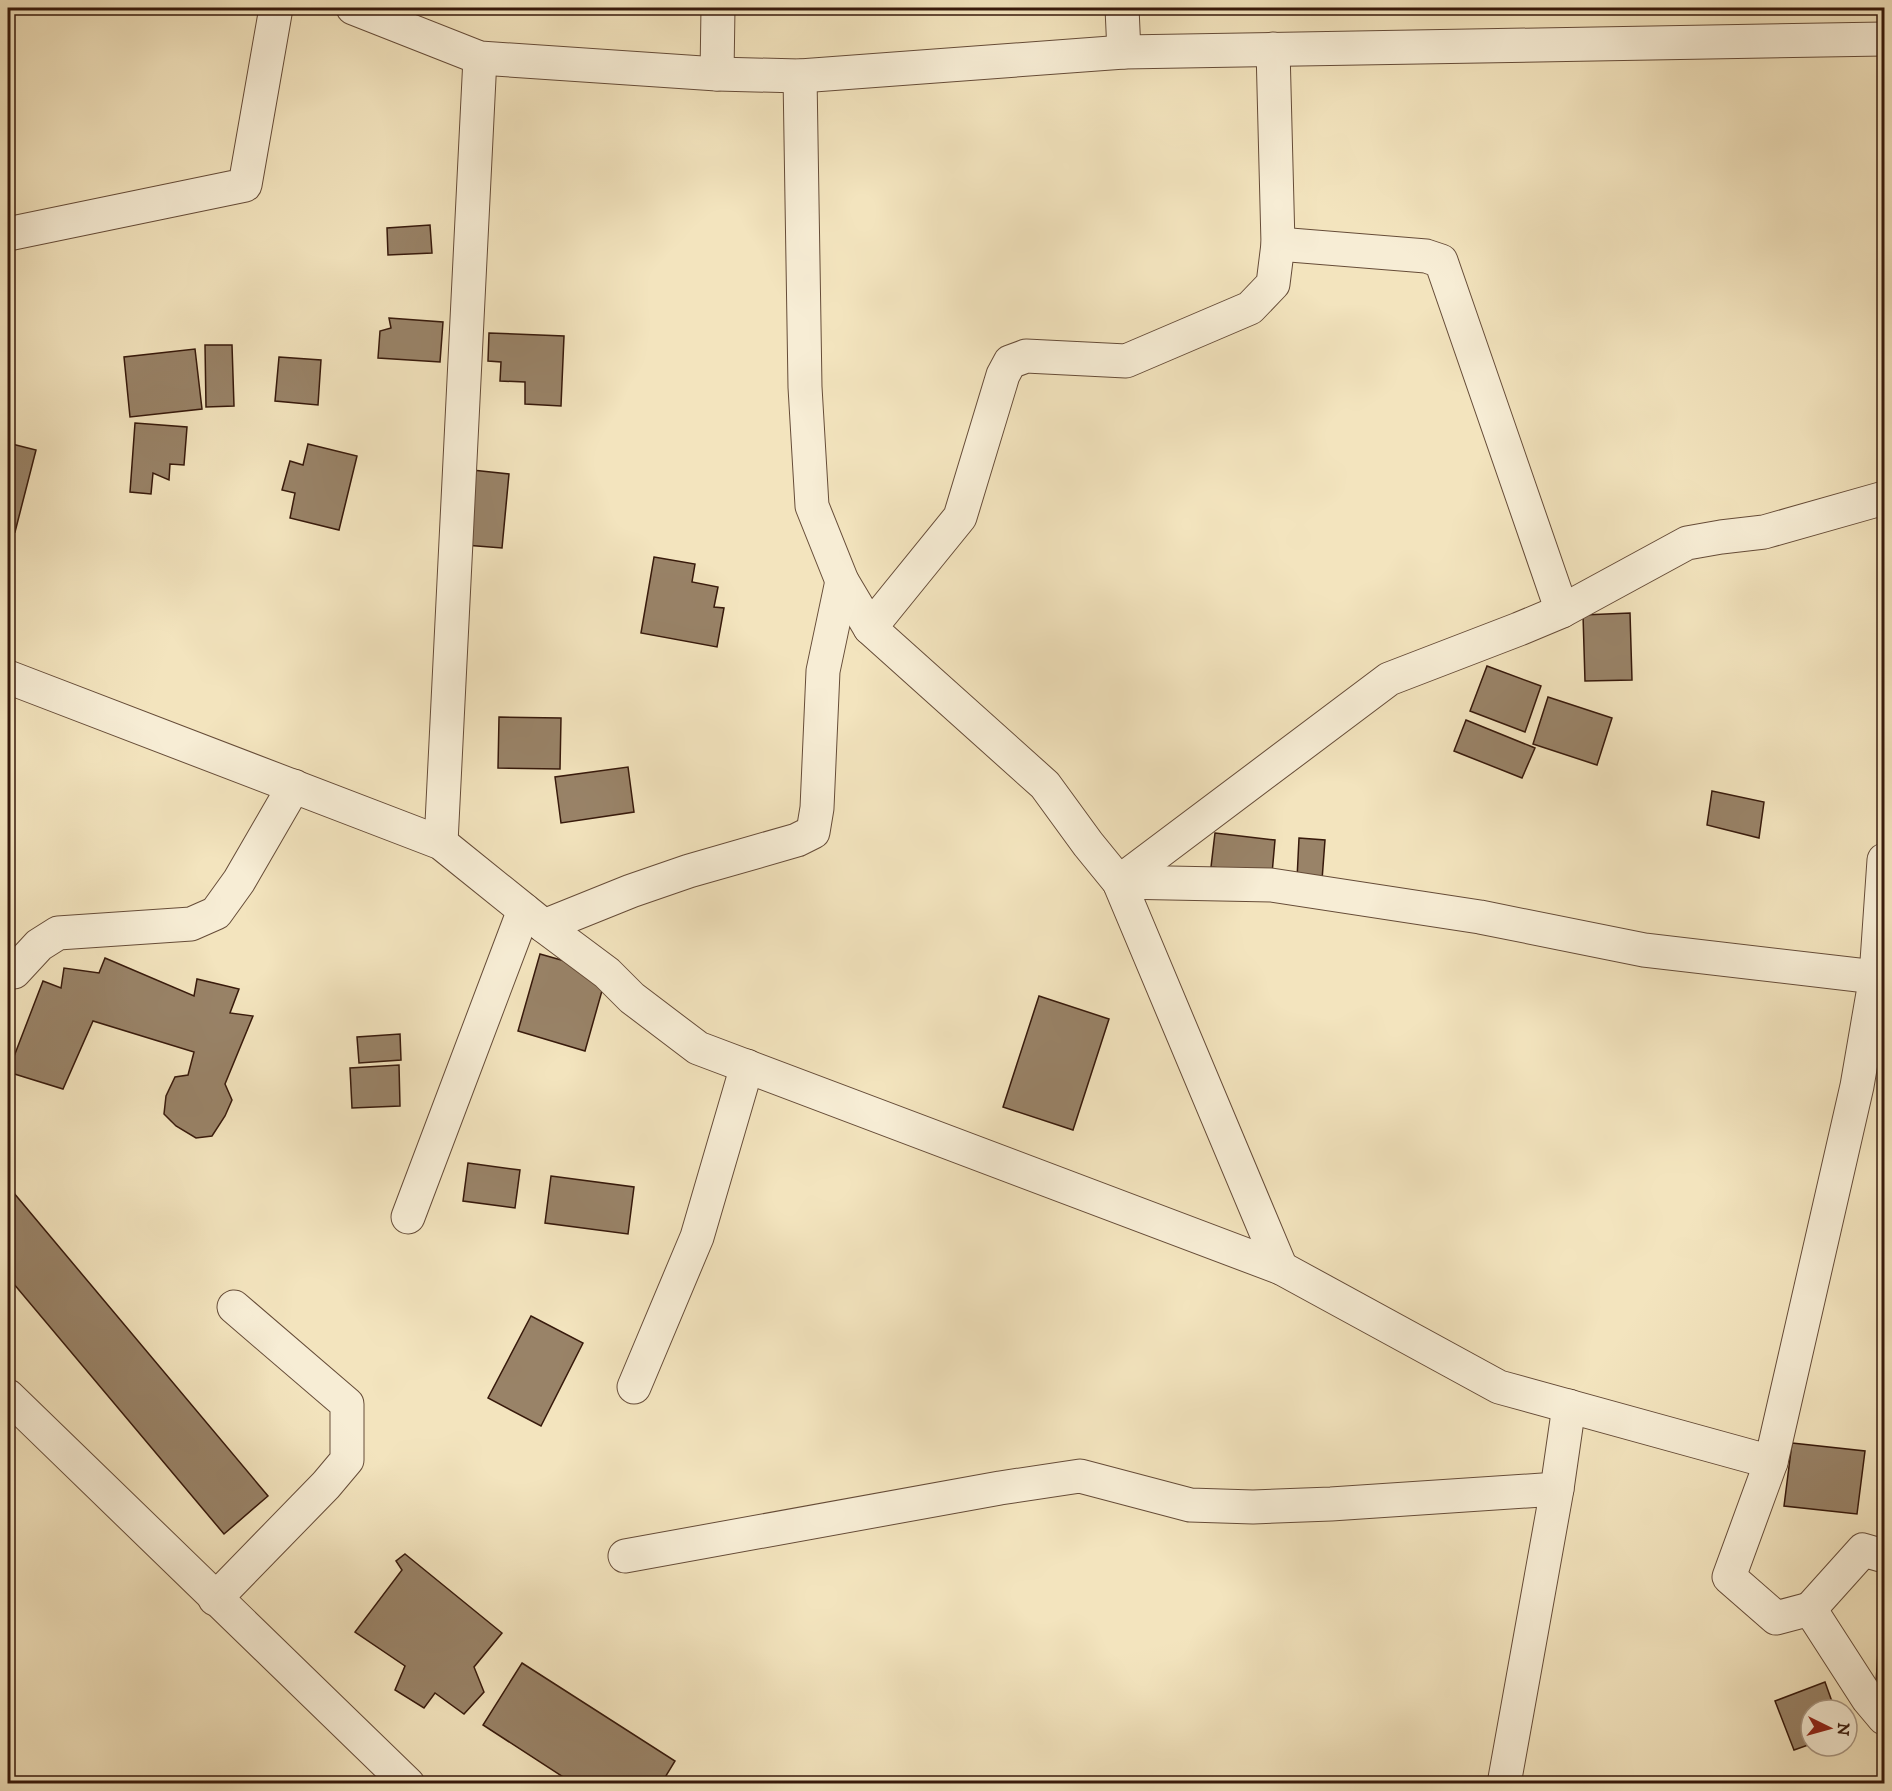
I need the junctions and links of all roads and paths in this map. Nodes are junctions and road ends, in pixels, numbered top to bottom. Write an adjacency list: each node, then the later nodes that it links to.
1 (276, 8): 11 (street)
2 (353, 8): 8 (street)
3 (718, 8): 9 (street)
4 (1122, 8): 7 (street)
5 (1884, 39): 6 (street)
6 (1273, 49): 7 (street); 12 (street)
7 (1124, 52): 10 (street)
8 (480, 58): 9 (street); 19 (street)
9 (717, 74): 10 (street)
10 (800, 76): 14 (street)
11 (8, 234)
12 (1278, 244): 15 (street); 16 (street)
13 (1884, 498): 15 (street)
14 (842, 581): 16 (street); 22 (street)
15 (1562, 611): 21 (street)
16 (870, 628): 21 (street)
17 (8, 677): 18 (street)
18 (294, 786): 19 (street); 23 (street)
19 (441, 843): 22 (street)
20 (1884, 860): 24 (street)
21 (1119, 882): 24 (street); 27 (street)
22 (534, 918): 25 (street); 26 (street)
23 (14, 972)
24 (1880, 977): 32 (street)
25 (747, 1066): 27 (street); 29 (street)
26 (408, 1217)
27 (1281, 1268): 31 (street)
28 (234, 1308): 36 (street)
29 (634, 1386)
30 (8, 1396): 36 (street)
31 (1569, 1406): 32 (street); 33 (street)
32 (1771, 1462): 37 (street)
33 (1557, 1489): 34 (street); 40 (street)
34 (625, 1556)
35 (1884, 1556): 37 (street)
36 (215, 1599): 39 (street)
37 (1810, 1609): 38 (street)
38 (1884, 1718)
39 (408, 1784)
40 (1504, 1784)

